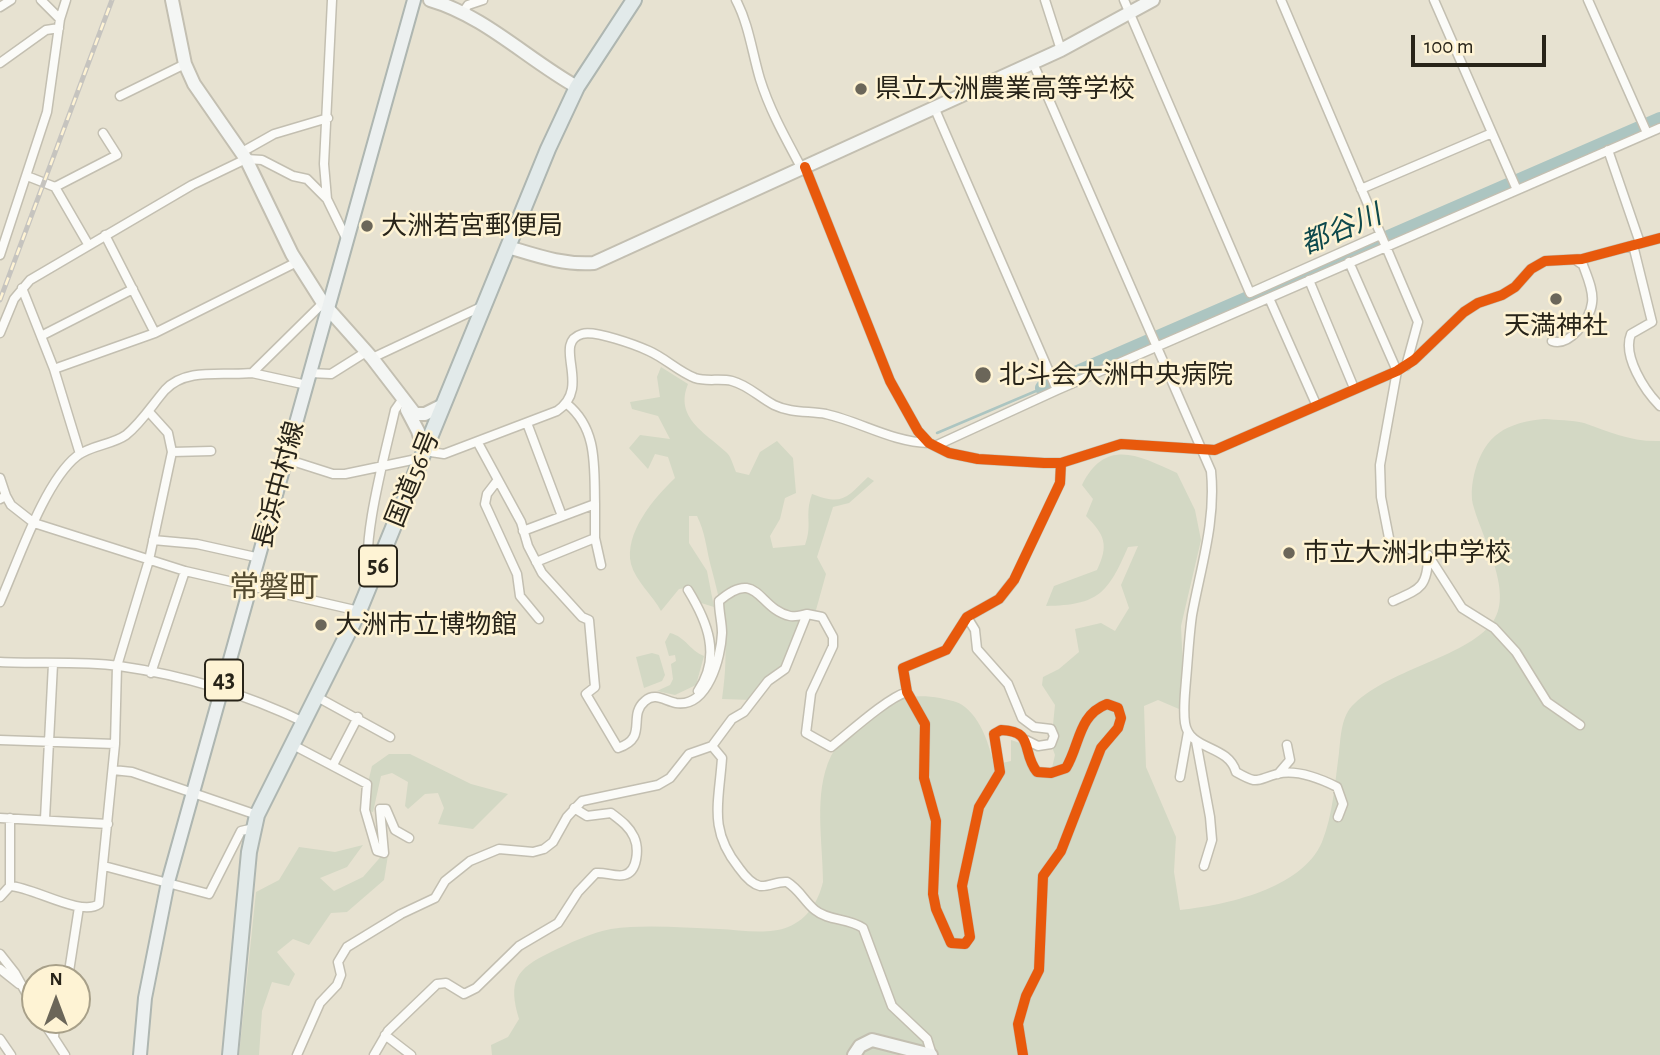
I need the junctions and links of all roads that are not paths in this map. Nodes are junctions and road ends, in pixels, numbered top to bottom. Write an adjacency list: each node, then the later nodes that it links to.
1 (11, 0): 17 (street)
2 (41, 0): 20 (street)
3 (66, 0): 20 (street)
4 (172, 0): 24 (street)
5 (332, 0): 28 (street)
6 (414, 0): 45 (main road, 長浜中村線 / 43)
7 (430, 0): 18 (street)
8 (483, 0): 18 (street)
9 (634, 0): 25 (highway, 国道56号 / 56)
10 (737, 0): 35 (street)
11 (1045, 0): 21 (street)
12 (1124, 0): 19 (street)
13 (1153, 0): 19 (street)
14 (1280, 0): 39 (street)
15 (1434, 0): 32 (street)
16 (1588, 0): 30 (street)
17 (0, 8)
18 (463, 12): 25 (street)
19 (1128, 14): 21 (street); 57 (street)
20 (60, 24): 22 (street); 36 (street)
21 (1061, 50): 23 (street)
22 (0, 63)
23 (1033, 63): 27 (street); 66 (street)
24 (185, 64): 26 (street); 34 (street)
25 (577, 87): 49 (highway, 国道56号 / 56)
26 (120, 96)
27 (934, 107): 35 (street); 72 (street)
28 (328, 118): 34 (street); 40 (street)
29 (1660, 128): 30 (street)
30 (1645, 129): 33 (street)
31 (103, 132): 38 (street)
32 (1492, 133): 37 (street); 39 (street)
33 (1608, 150): 37 (street); 48 (street)
34 (244, 155): 40 (street); 43 (street); 52 (street)
35 (804, 168): 49 (street); 82 (street)
36 (27, 176): 38 (street); 42 (street)
37 (1515, 186): 46 (street)
38 (55, 187): 47 (street)
39 (1361, 189): 46 (street)
40 (327, 199): 45 (street)
41 (0, 226): 42 (street)
42 (8, 233): 50 (street)
43 (105, 235): 47 (street); 56 (street)
44 (1660, 238): 48 (street)
45 (347, 240): 60 (main road, 長浜中村線 / 43)
46 (1383, 241): 53 (street); 57 (street); 68 (street)
47 (88, 244): 55 (street)
48 (1637, 244): 51 (street); 61 (street)
49 (508, 247): 59 (highway, 国道56号 / 56)
50 (0, 255)
51 (1575, 259): 65 (street); 68 (street)
52 (297, 262): 60 (street); 63 (street)
53 (1349, 262): 54 (street); 68 (street)
54 (1309, 280): 58 (street); 73 (street)
55 (22, 288): 62 (street); 64 (street)
56 (132, 289): 63 (street); 64 (street)
57 (1252, 298): 58 (street); 66 (street)
58 (1269, 298): 76 (street)
59 (485, 304): 67 (street); 77 (highway, 国道56号 / 56)
60 (326, 307): 67 (street); 70 (street); 71 (main road, 長浜中村線 / 43)
61 (1656, 320): 78 (street)
62 (0, 333)
63 (155, 333): 69 (street)
64 (41, 336): 69 (street)
65 (1552, 341)
66 (1155, 342): 72 (street); 83 (street)
67 (369, 355): 71 (street); 74 (street)
68 (1401, 368): 73 (street); 100 (street)
69 (54, 369): 86 (street)
70 (252, 373): 71 (street); 79 (street)
71 (309, 379): 88 (main road, 長浜中村線 / 43)
72 (1055, 385): 82 (street)
73 (1354, 388): 76 (street)
74 (402, 400): 77 (street); 87 (street); 90 (street)
75 (567, 404): 80 (street); 82 (street); 94 (street)
76 (1316, 404): 83 (street)
77 (443, 405): 87 (highway, 国道56号 / 56)
78 (1660, 406)
79 (149, 412): 85 (street); 86 (street)
80 (527, 423): 81 (street); 95 (street)
81 (478, 443): 87 (street); 92 (street)
82 (932, 444): 89 (street)
83 (1202, 450): 89 (street); 126 (street)
84 (211, 451): 85 (street)
85 (173, 452): 99 (street)
86 (80, 454): 96 (street)
87 (422, 456): 90 (street); 106 (highway, 国道56号 / 56)
88 (286, 459): 90 (street); 101 (main road, 長浜中村線 / 43)
89 (1061, 463): 113 (street)
90 (384, 467): 106 (street)
91 (0, 478): 93 (street)
92 (497, 481): 97 (street); 114 (street)
93 (3, 497): 96 (street)
94 (595, 504): 95 (street); 98 (street)
95 (562, 516): 97 (street)
96 (34, 523): 102 (street); 110 (street)
97 (523, 531): 103 (street)
98 (596, 538): 103 (street); 104 (street)
99 (153, 540): 101 (street); 102 (street)
100 (1428, 555): 109 (street); 125 (street)
101 (260, 558): 107 (main road, 長浜中村線 / 43)
102 (149, 560): 105 (street); 117 (street)
103 (536, 562): 122 (street)
104 (601, 565)
105 (185, 570): 107 (street); 118 (street)
106 (371, 581): 111 (highway, 国道56号 / 56)
107 (252, 586): 111 (street); 119 (main road, 長浜中村線 / 43)
108 (688, 590): 122 (street)
109 (1393, 601)
110 (0, 602)
111 (359, 611): 121 (highway, 国道56号 / 56)
112 (807, 614): 120 (street); 122 (street); 135 (street)
113 (967, 617): 120 (street); 129 (street)
114 (539, 619)
115 (0, 662): 116 (street)
116 (53, 664): 117 (street); 131 (street)
117 (117, 666): 118 (street); 132 (street)
118 (151, 673): 119 (street)
119 (221, 690): 124 (street); 140 (main road, 長浜中村線 / 43)
120 (907, 692): 129 (street)
121 (318, 698): 123 (street); 124 (highway, 国道56号 / 56)
122 (685, 702)
123 (358, 717): 127 (street); 136 (street)
124 (306, 723): 133 (highway, 国道56号 / 56)
125 (1580, 724)
126 (1188, 732): 130 (street); 139 (street)
127 (390, 737)
128 (0, 740): 131 (street)
129 (1026, 740): 174 (street)
130 (1196, 741): 138 (street); 150 (street)
131 (50, 744): 132 (street); 145 (street)
132 (115, 744): 137 (street)
133 (293, 745): 136 (street); 146 (highway, 国道56号 / 56)
134 (1287, 745): 138 (street)
135 (712, 746): 141 (street); 173 (street)
136 (333, 765): 148 (street)
137 (113, 770): 140 (street); 147 (street)
138 (1278, 774): 142 (street)
139 (1180, 777)
140 (192, 792): 146 (street); 151 (main road, 長浜中村線 / 43)
141 (574, 808): 162 (street); 169 (street)
142 (1338, 817)
143 (0, 818): 144 (street)
144 (10, 818): 145 (street); 152 (street)
145 (46, 819): 147 (street)
146 (256, 821): 151 (street); 168 (highway, 国道56号 / 56)
147 (108, 824): 149 (street)
148 (409, 838)
149 (104, 866): 151 (street); 154 (street)
150 (1204, 866)
151 (169, 882): 167 (main road, 長浜中村線 / 43)
152 (10, 886): 153 (street); 154 (street)
153 (0, 897)
154 (79, 906): 156 (street)
155 (0, 954): 158 (street)
156 (70, 964)
157 (0, 969): 158 (street)
158 (19, 984): 159 (street)
159 (21, 987)
160 (51, 1034): 163 (street)
161 (54, 1034): 163 (street)
162 (385, 1035): 170 (street); 171 (street)
163 (54, 1038): 166 (street)
164 (0, 1039): 165 (street)
165 (11, 1055)
166 (65, 1055)
167 (140, 1055)
168 (230, 1055)
169 (297, 1055)
170 (374, 1055)
171 (411, 1055)
172 (854, 1055): 173 (street)
173 (931, 1055)
174 (1023, 1055)

